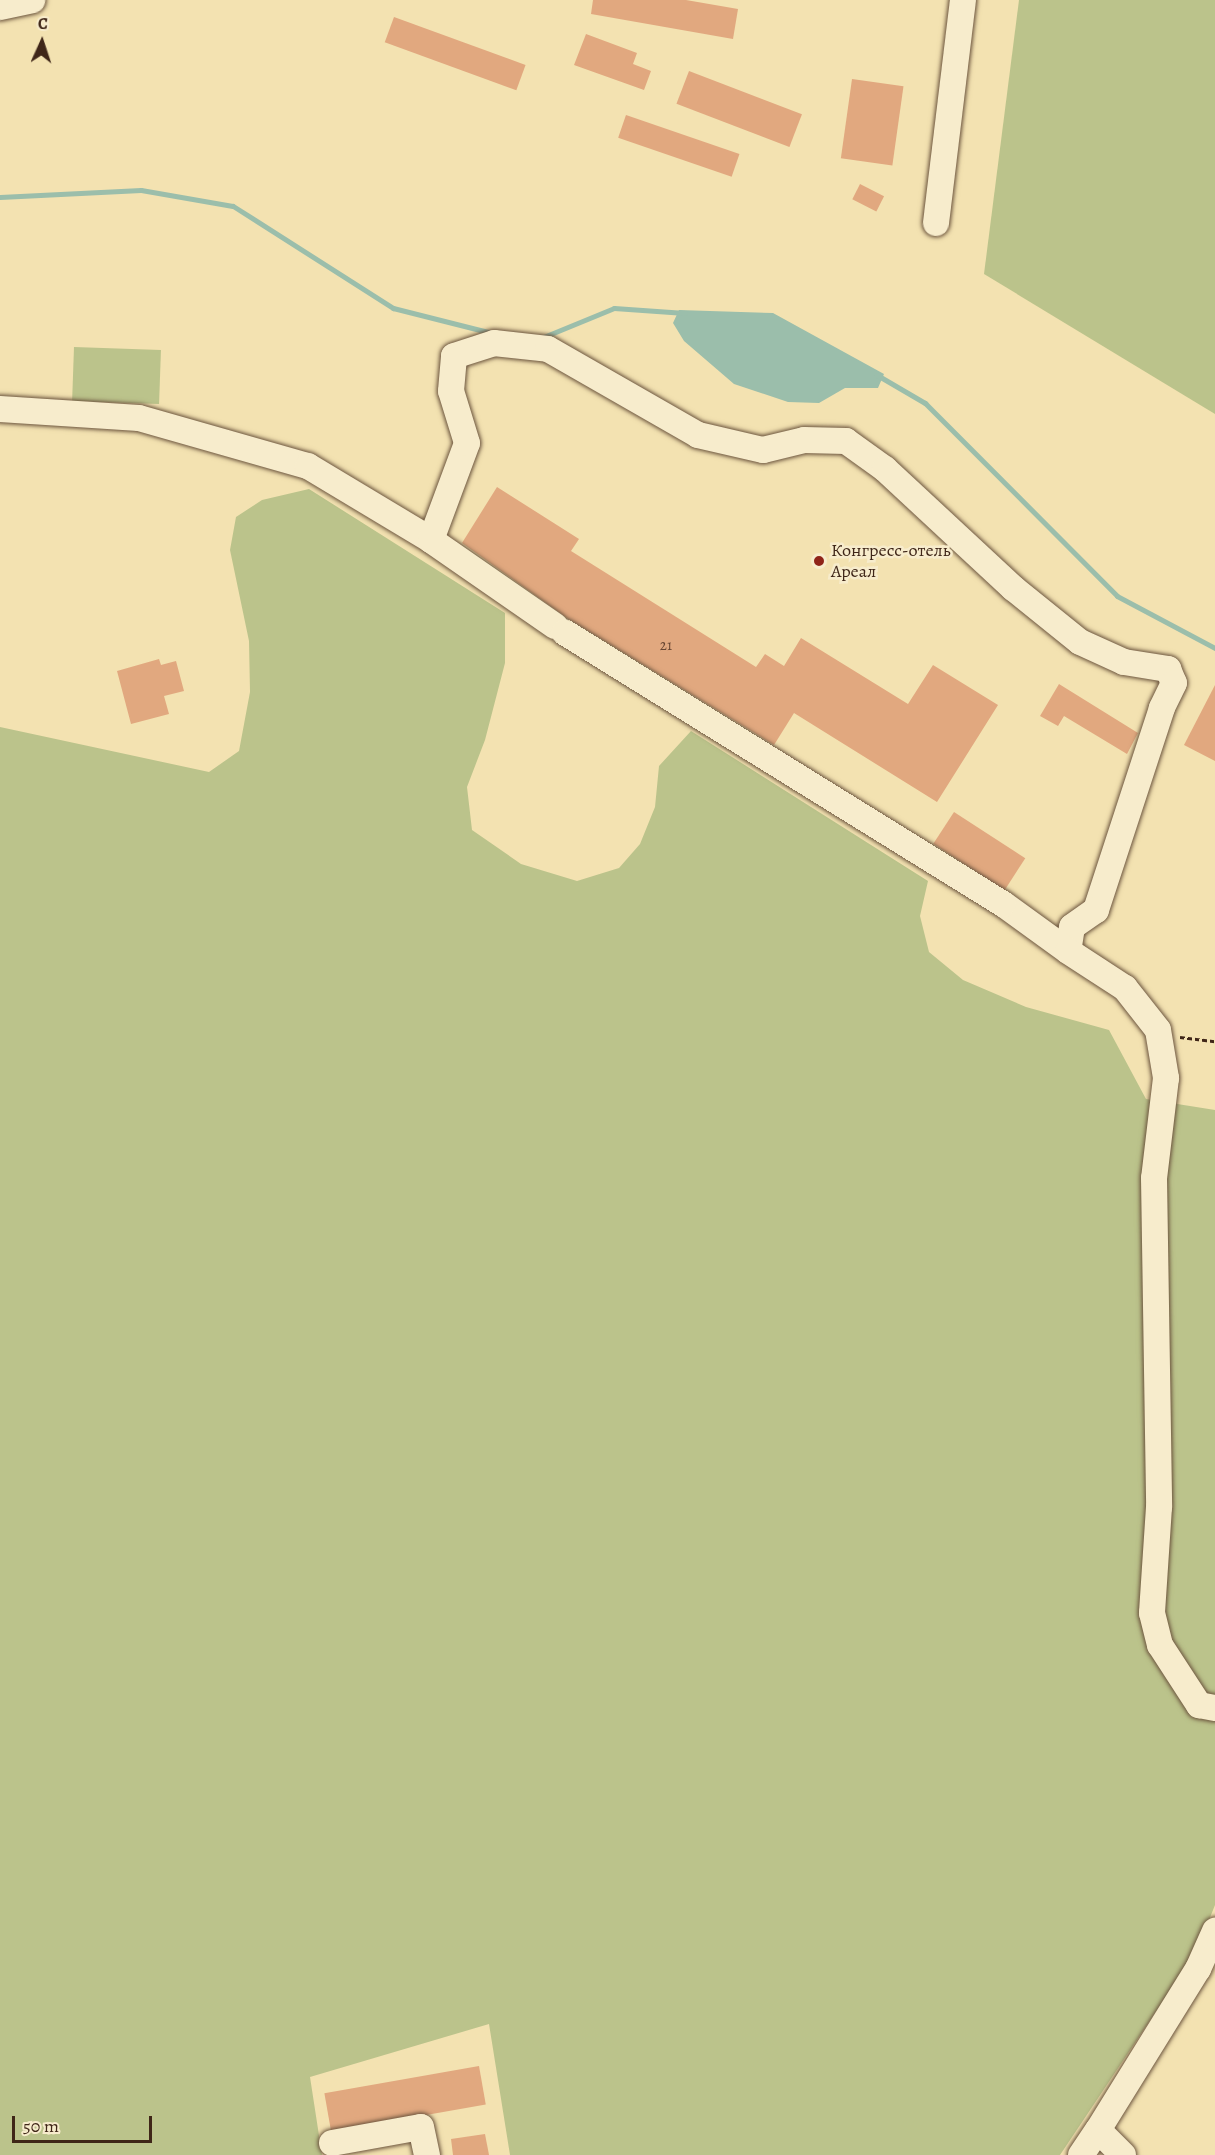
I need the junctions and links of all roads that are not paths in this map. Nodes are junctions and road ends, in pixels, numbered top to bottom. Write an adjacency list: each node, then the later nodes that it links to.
1 (32, 0): 3 (street)
2 (963, 0): 4 (street)
3 (0, 7)
4 (936, 223)
5 (0, 409): 6 (street)
6 (431, 540): 7 (street); 7 (street)
7 (1068, 951): 8 (street)
8 (1215, 1708)
9 (1215, 1930): 10 (street)
10 (1098, 2130): 13 (street); 14 (street)
11 (332, 2143): 12 (street)
12 (427, 2155)
13 (1080, 2155)
14 (1123, 2155)

